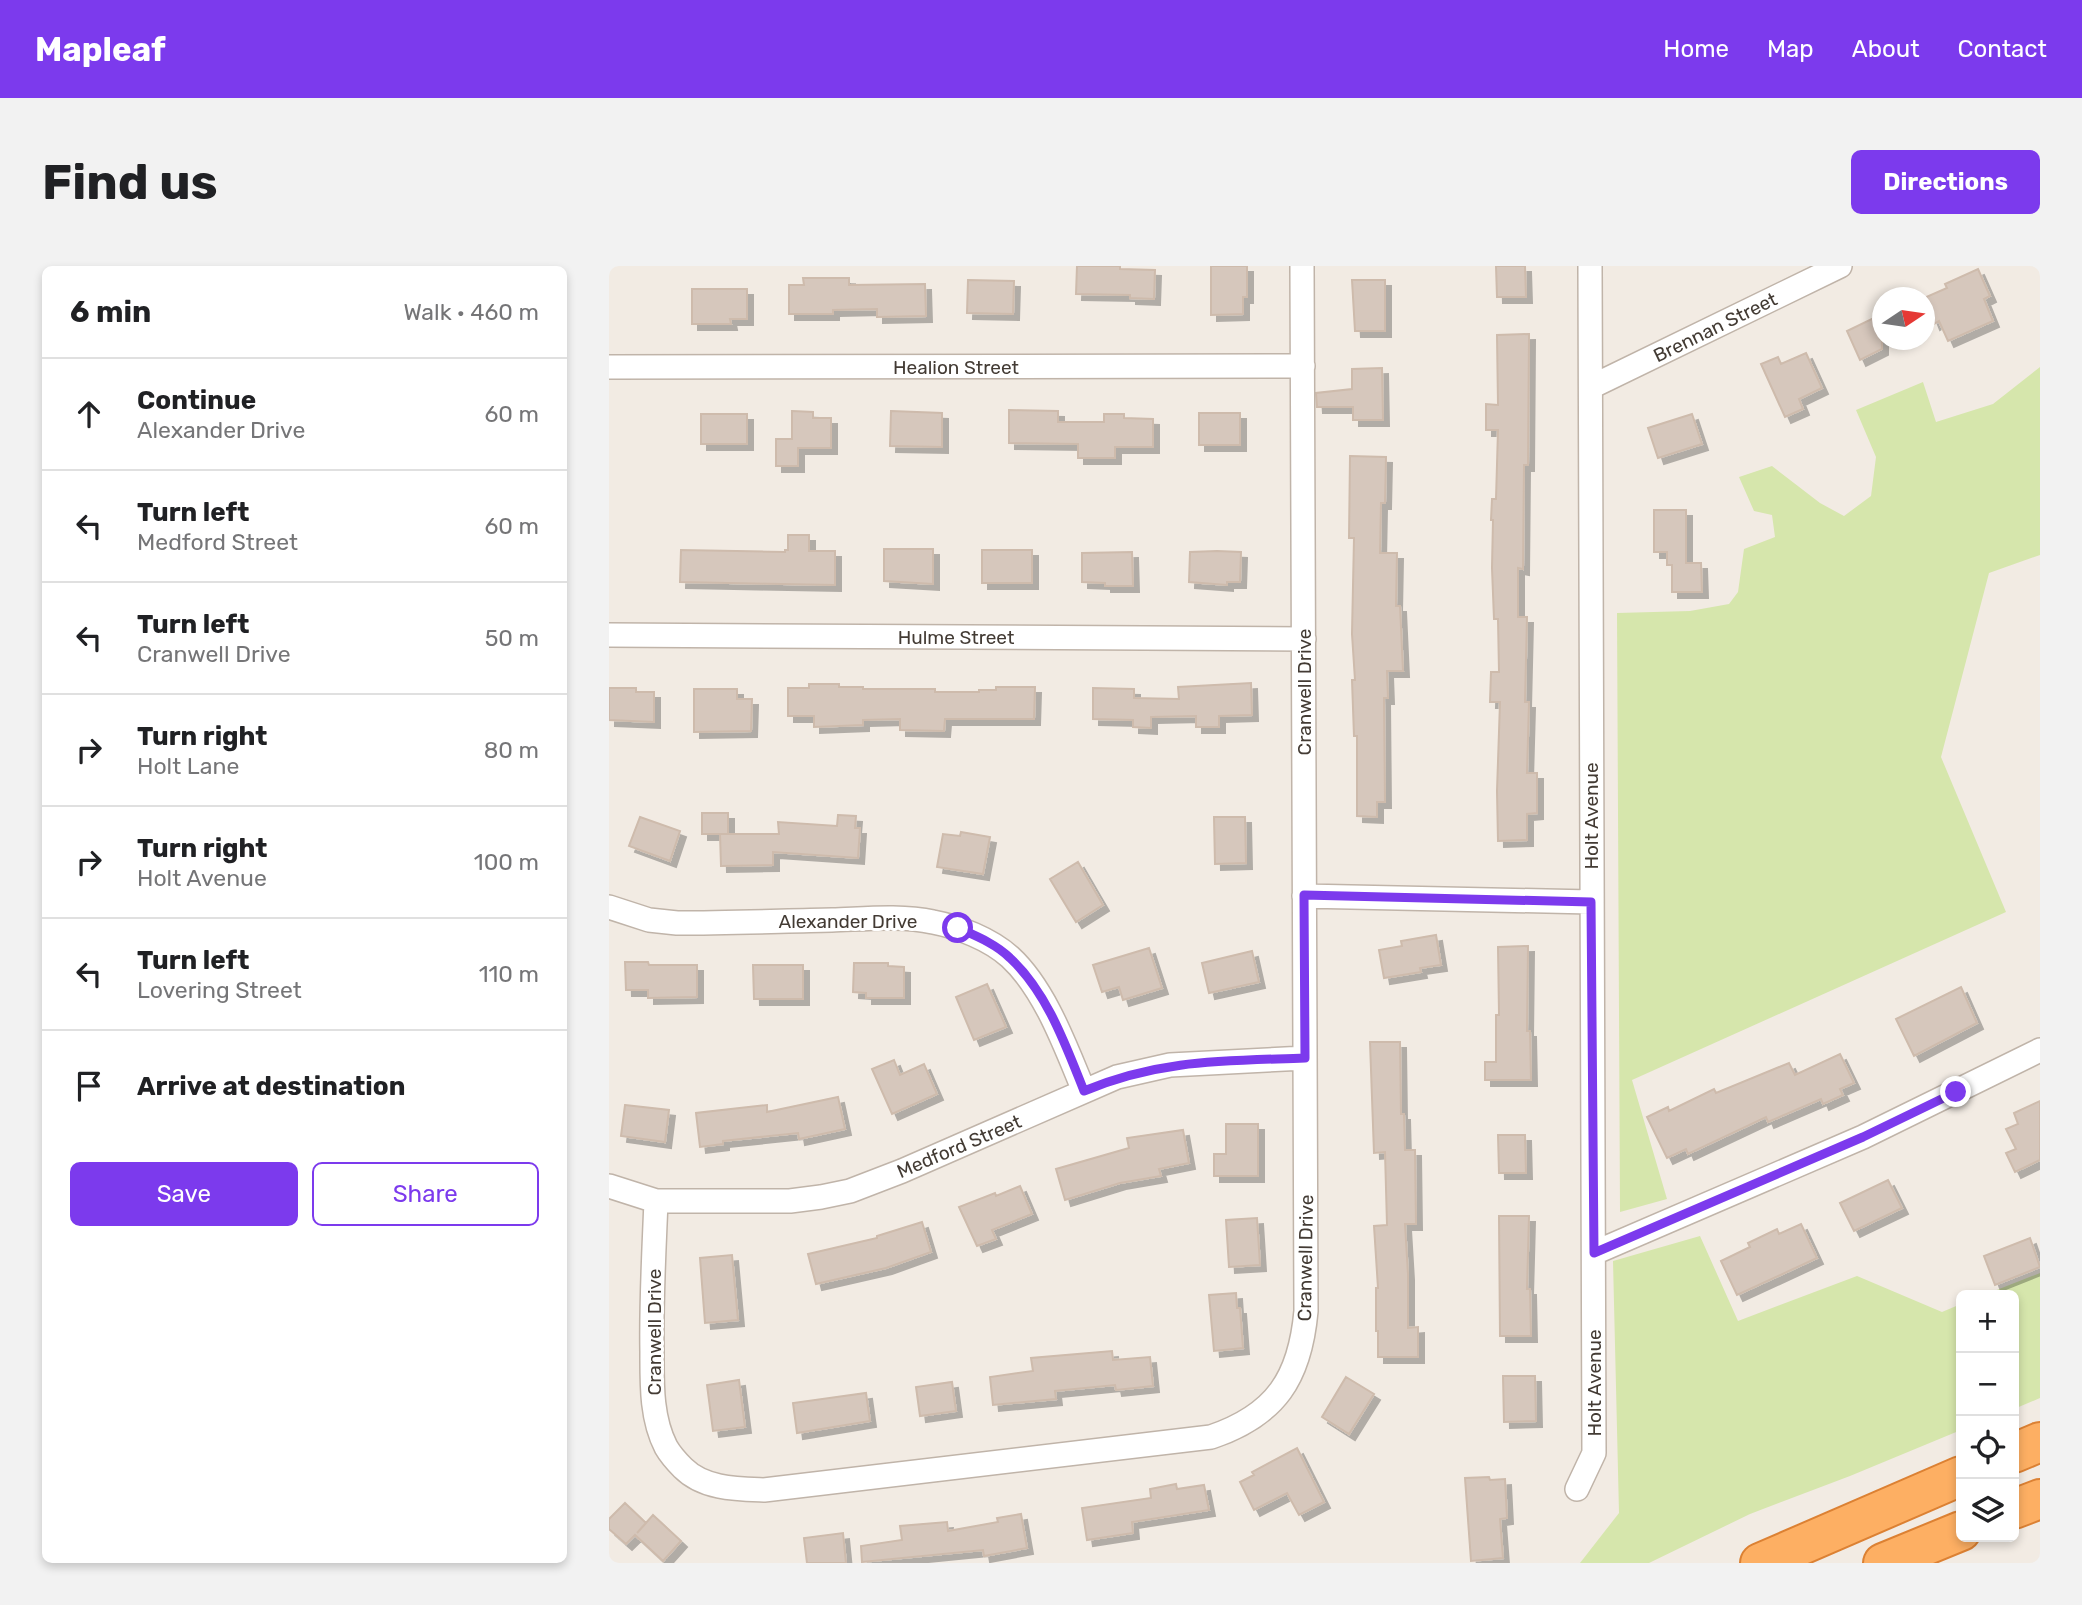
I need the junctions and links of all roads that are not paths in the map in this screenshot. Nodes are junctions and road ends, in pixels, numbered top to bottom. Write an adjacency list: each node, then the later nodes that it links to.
1 (1302, 266): 4 (street, Cranwell Drive)
2 (1590, 266): 6 (street, Holt Avenue)
3 (1840, 266): 6 (street, Brennan Street)
4 (1303, 366): 5 (street, Healion Street); 8 (street, Cranwell Drive)
5 (609, 368)
6 (1591, 387): 10 (street, Holt Avenue)
7 (609, 635): 8 (street, Hulme Street)
8 (1304, 639): 9 (street, Cranwell Drive)
9 (1304, 895): 10 (street); 13 (street, Cranwell Drive)
10 (1591, 902): 17 (street, Holt Avenue)
11 (609, 907): 14 (street, Alexander Drive)
12 (2040, 1050): 17 (street)
13 (1305, 1058): 14 (street, Medford Street); 16 (street, Cranwell Drive)
14 (1084, 1091): 16 (street, Medford Street)
15 (609, 1186): 16 (street, Medford Street)
16 (656, 1201)
17 (1594, 1253): 21 (street, Holt Avenue)
18 (2040, 1442): 19 (highway)
19 (2019, 1451)
20 (1956, 1478): 25 (highway)
21 (1577, 1489)
22 (2040, 1499): 23 (highway)
23 (2019, 1507)
24 (1956, 1533): 26 (highway)
25 (1760, 1563)
26 (1883, 1563)

